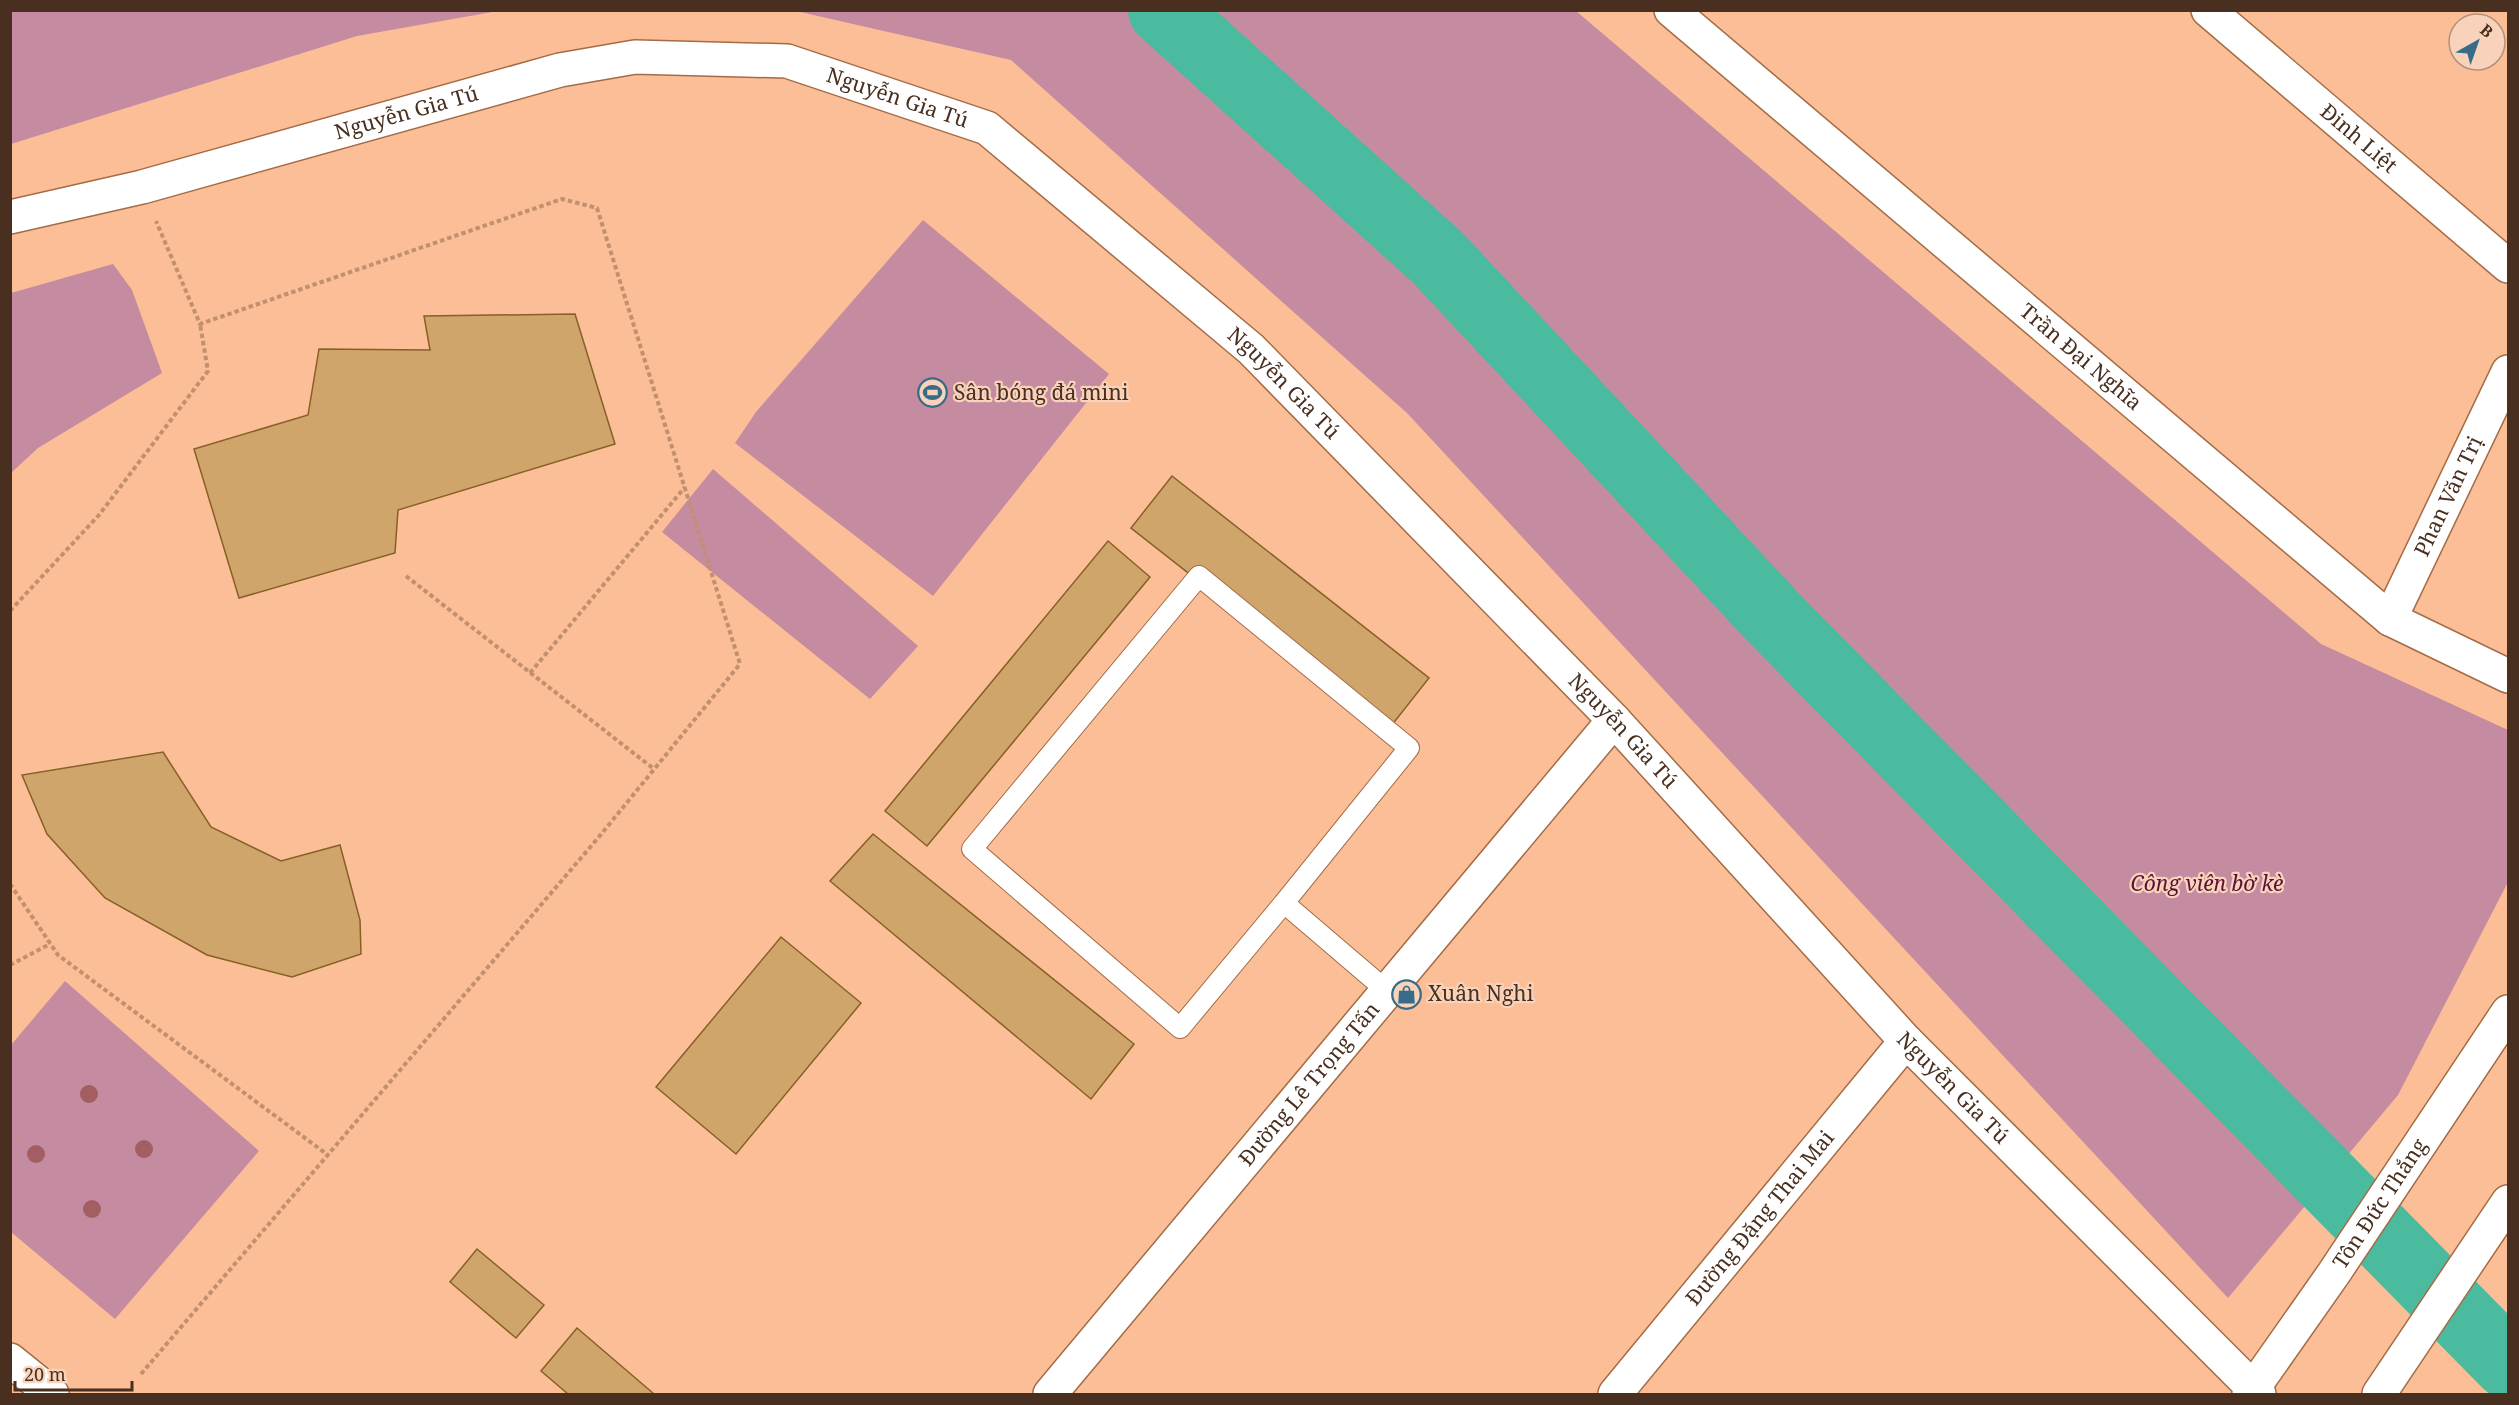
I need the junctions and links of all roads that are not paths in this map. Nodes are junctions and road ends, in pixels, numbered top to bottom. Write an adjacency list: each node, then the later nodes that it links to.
1 (1671, 10): 6 (street, Trần Đại Nghĩa)
2 (2208, 10): 4 (street, Đinh Liệt)
3 (10, 217): 8 (street, Nguyễn Gia Tú)
4 (2508, 266)
5 (2508, 372): 6 (street, Phan Văn Trị)
6 (2390, 619): 7 (street, Trần Đại Nghĩa)
7 (2508, 676)
8 (1614, 720): 10 (street, Đường Lê Trọng Tấn); 12 (street, Nguyễn Gia Tú)
9 (1284, 903): 9 (lane); 10 (lane)
10 (1387, 992): 17 (street, Đường Lê Trọng Tấn)
11 (2508, 1012): 15 (street, Tôn Đức Thắng)
12 (1906, 1041): 15 (street, Nguyễn Gia Tú); 18 (street, Đường Đặng Thai Mai)
13 (2508, 1202): 19 (street)
14 (10, 1360): 16 (street)
15 (2254, 1393)
16 (52, 1395)
17 (1050, 1395)
18 (1615, 1395)
19 (2379, 1395)

